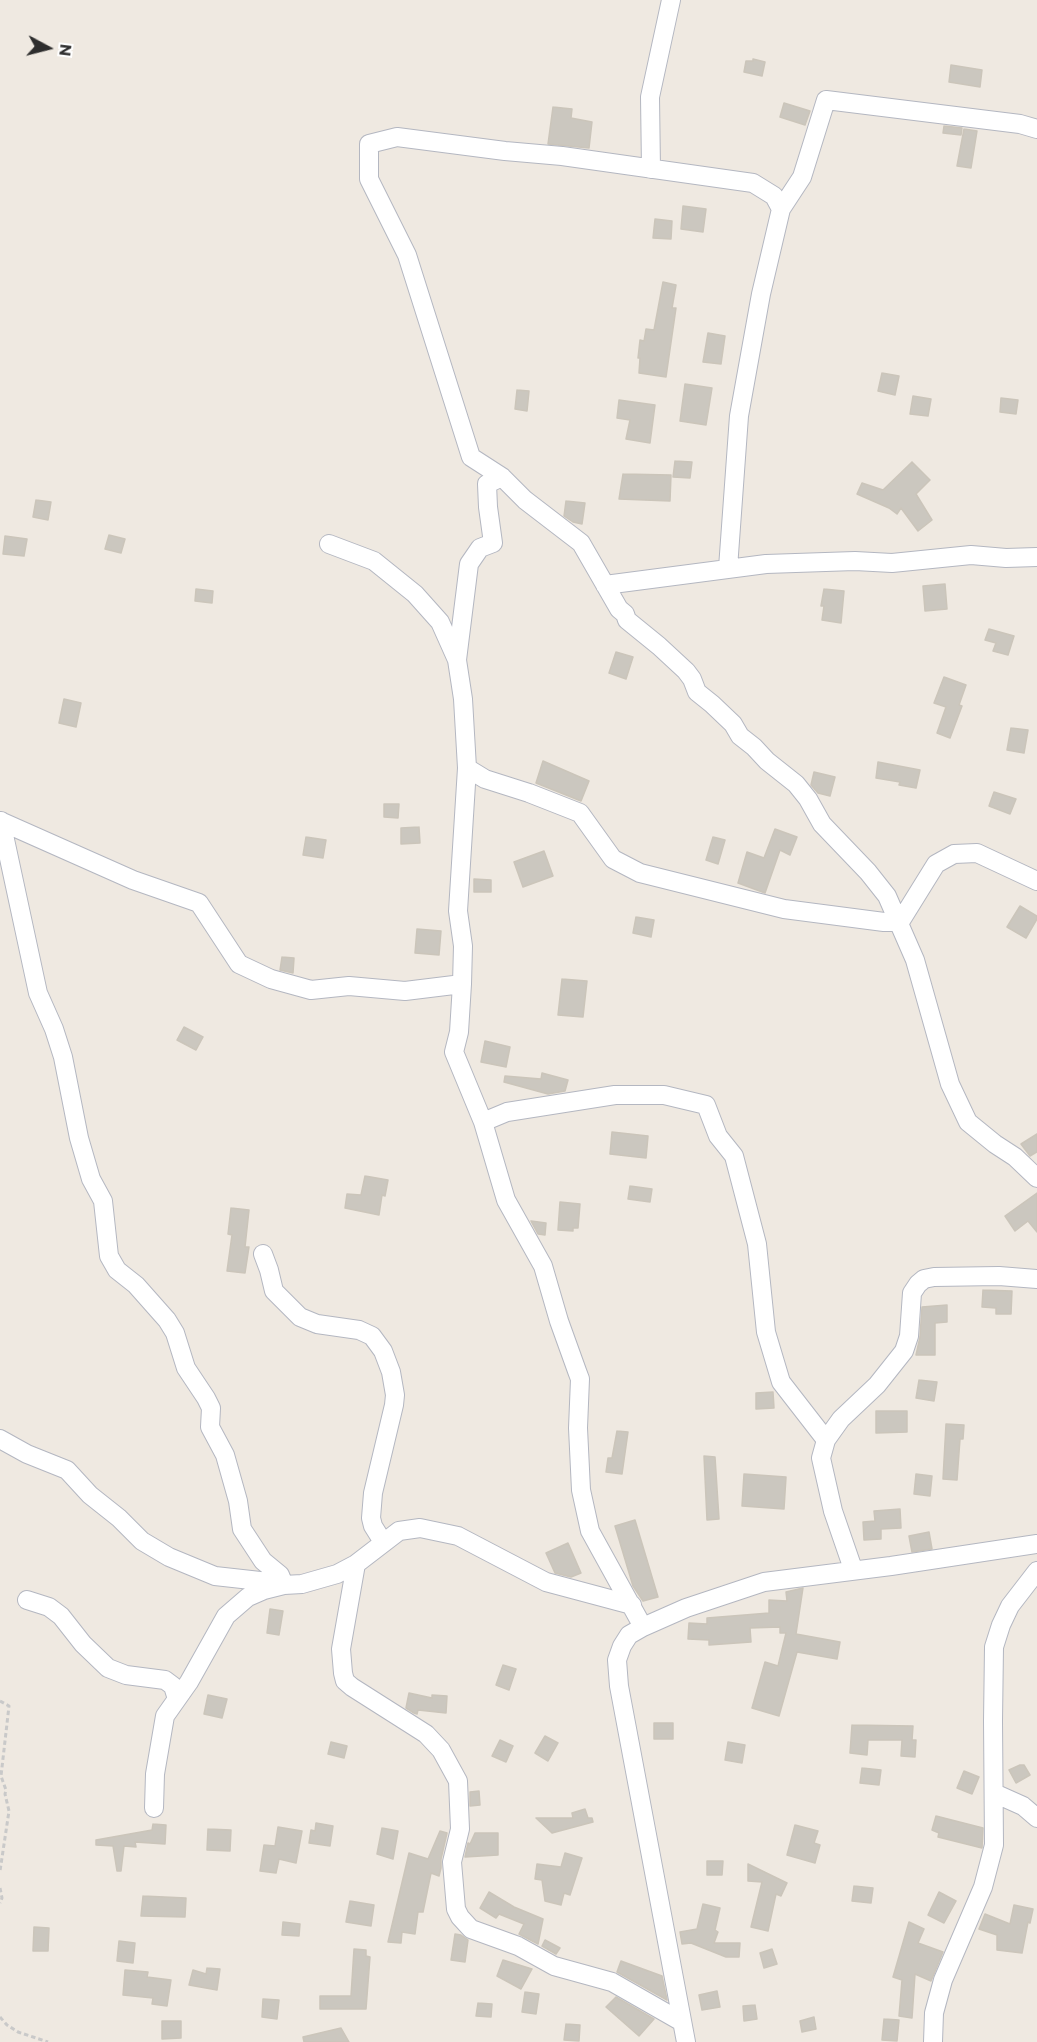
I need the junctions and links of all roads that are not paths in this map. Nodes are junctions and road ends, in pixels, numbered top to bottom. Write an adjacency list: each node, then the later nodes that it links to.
1 (671, 0): 3 (street)
2 (1037, 129): 4 (street)
3 (651, 169): 4 (street); 5 (street)
4 (781, 209): 8 (street)
5 (502, 477): 9 (street); 10 (street)
6 (329, 544): 10 (street)
7 (1037, 557): 8 (street)
8 (728, 568): 9 (street)
9 (605, 585): 14 (street)
10 (457, 660): 11 (street)
11 (467, 768): 14 (street); 15 (street)
12 (0, 821): 15 (street); 27 (street)
13 (1037, 881): 14 (street)
14 (900, 922): 17 (street)
15 (462, 984): 16 (street)
16 (483, 1122): 21 (street); 29 (street)
17 (1037, 1178)
18 (263, 1254): 22 (street)
19 (1037, 1279): 21 (street)
20 (0, 1439): 27 (street)
21 (826, 1440): 25 (street)
22 (383, 1542): 24 (street); 29 (street)
23 (1037, 1544): 25 (street)
24 (356, 1563): 27 (street); 35 (street)
25 (853, 1569): 30 (street)
26 (1037, 1571): 32 (street)
27 (283, 1586): 31 (street)
28 (27, 1600): 31 (street)
29 (632, 1605): 30 (street)
30 (643, 1627): 35 (street)
31 (177, 1699): 33 (street)
32 (994, 1793): 34 (street); 37 (street)
33 (154, 1808)
34 (1037, 1818)
35 (682, 2022): 36 (street)
36 (686, 2042)
37 (933, 2042)

